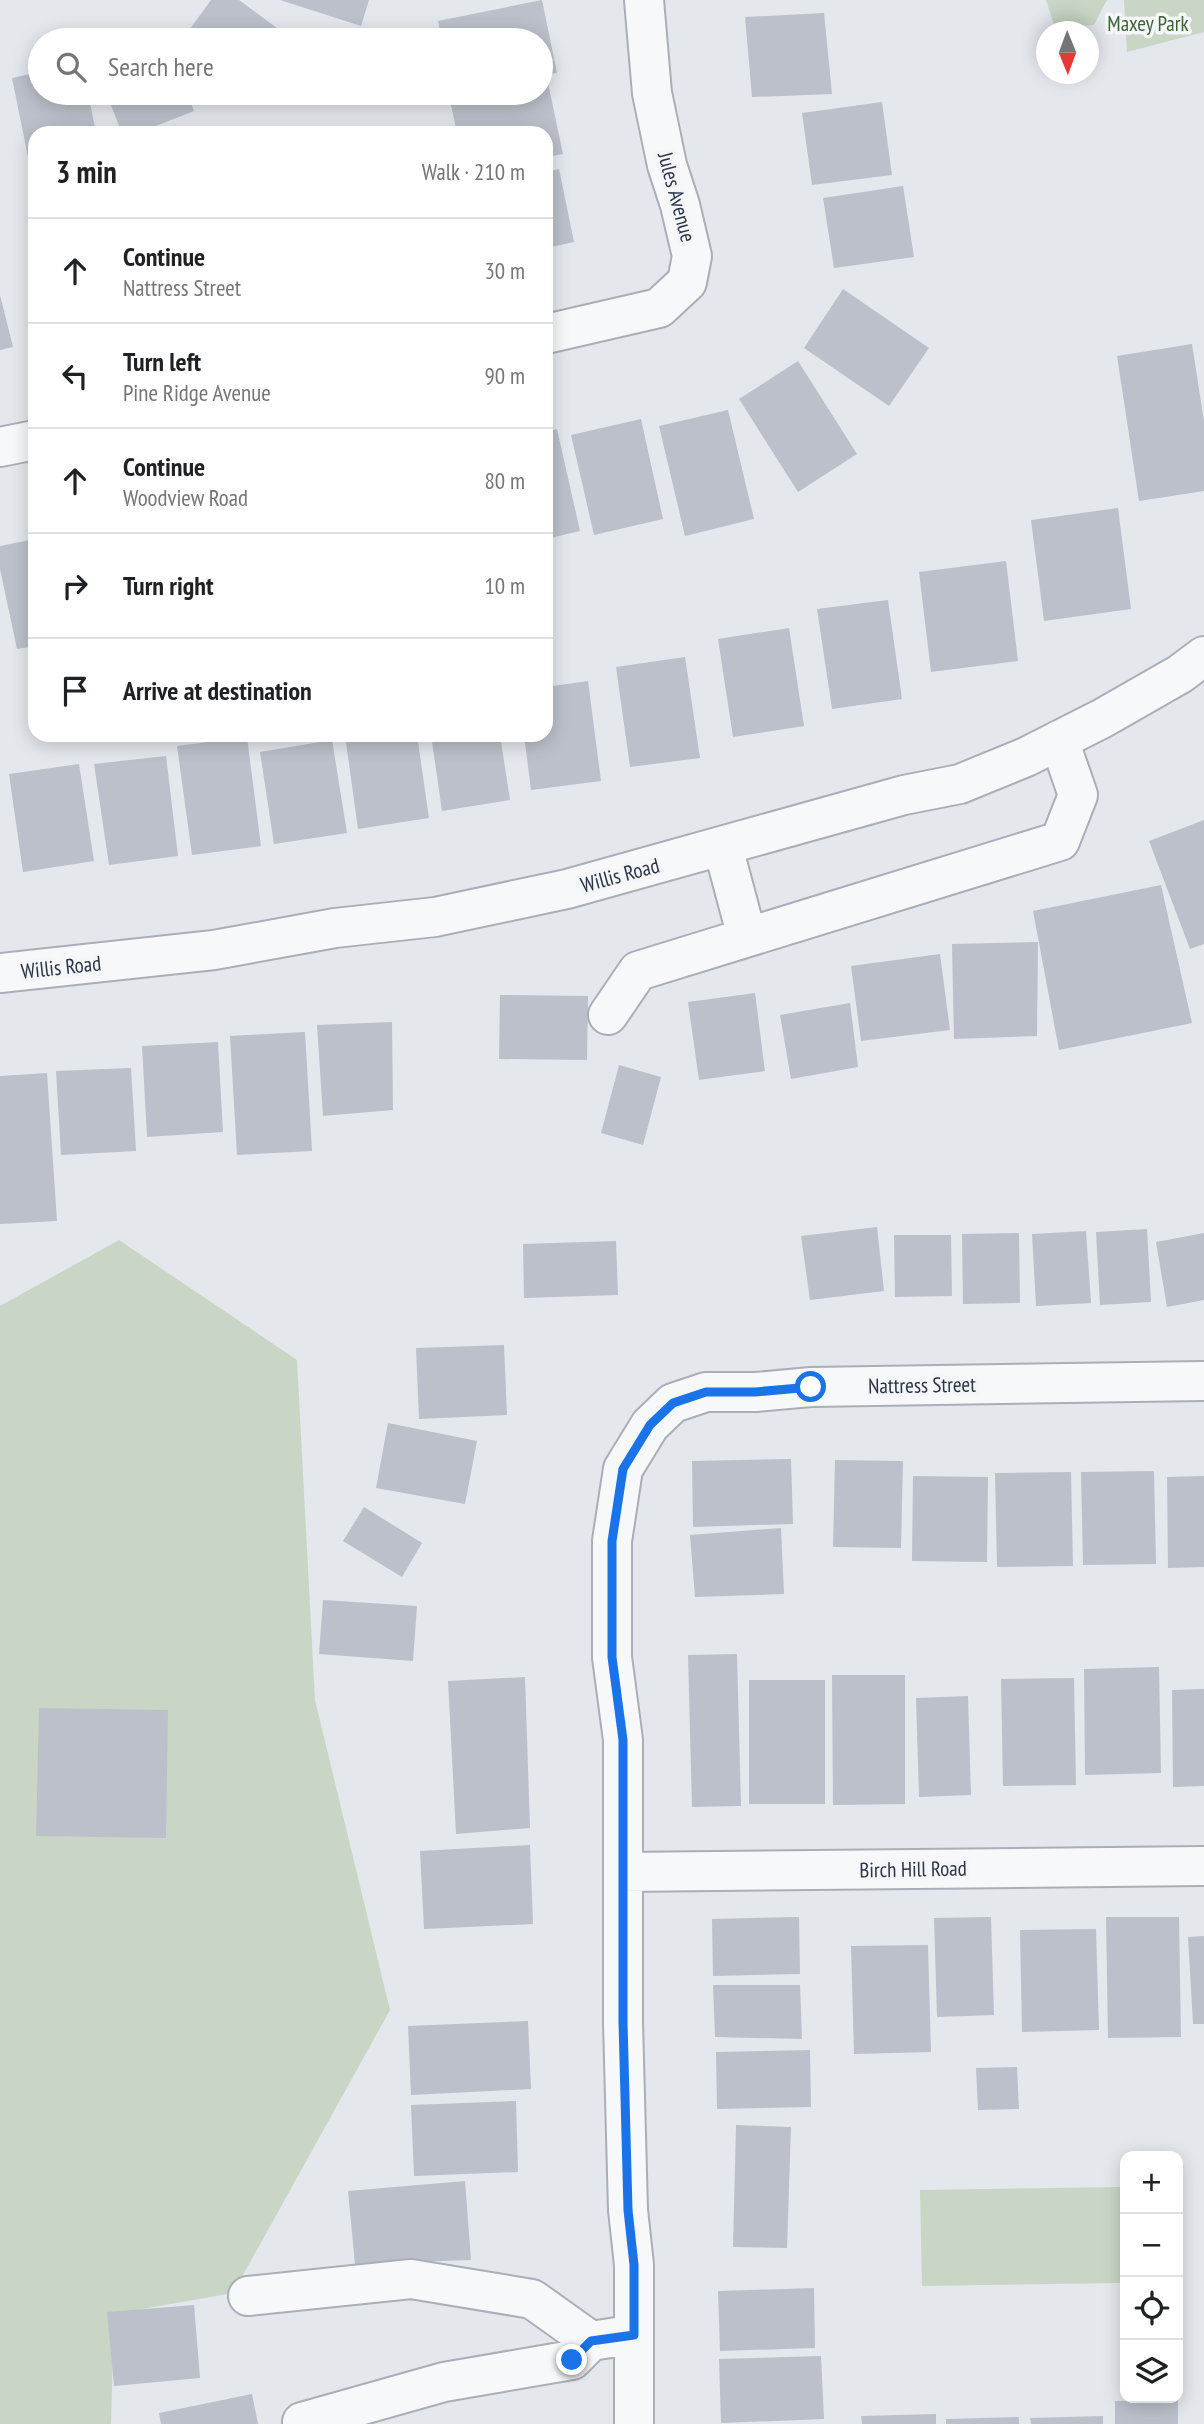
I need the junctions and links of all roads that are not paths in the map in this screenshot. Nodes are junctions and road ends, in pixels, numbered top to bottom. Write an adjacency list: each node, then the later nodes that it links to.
1 (644, 0): 2 (street, Jules Avenue)
2 (553, 332)
3 (28, 441): 4 (street)
4 (0, 447)
5 (1204, 656): 6 (street, Willis Road)
6 (1059, 740): 7 (street, Willis Road); 8 (street)
7 (723, 847): 8 (street); 9 (street, Willis Road)
8 (747, 937): 10 (street)
9 (0, 973)
10 (608, 1015)
11 (1204, 1381): 13 (street, Nattress Street)
12 (1204, 1866): 13 (street, Birch Hill Road)
13 (623, 1872): 15 (street, Nattress Street)
14 (248, 2296): 16 (street)
15 (634, 2335): 16 (street); 18 (street, Nattress Street)
16 (591, 2341): 17 (street)
17 (302, 2422)
18 (634, 2424)

